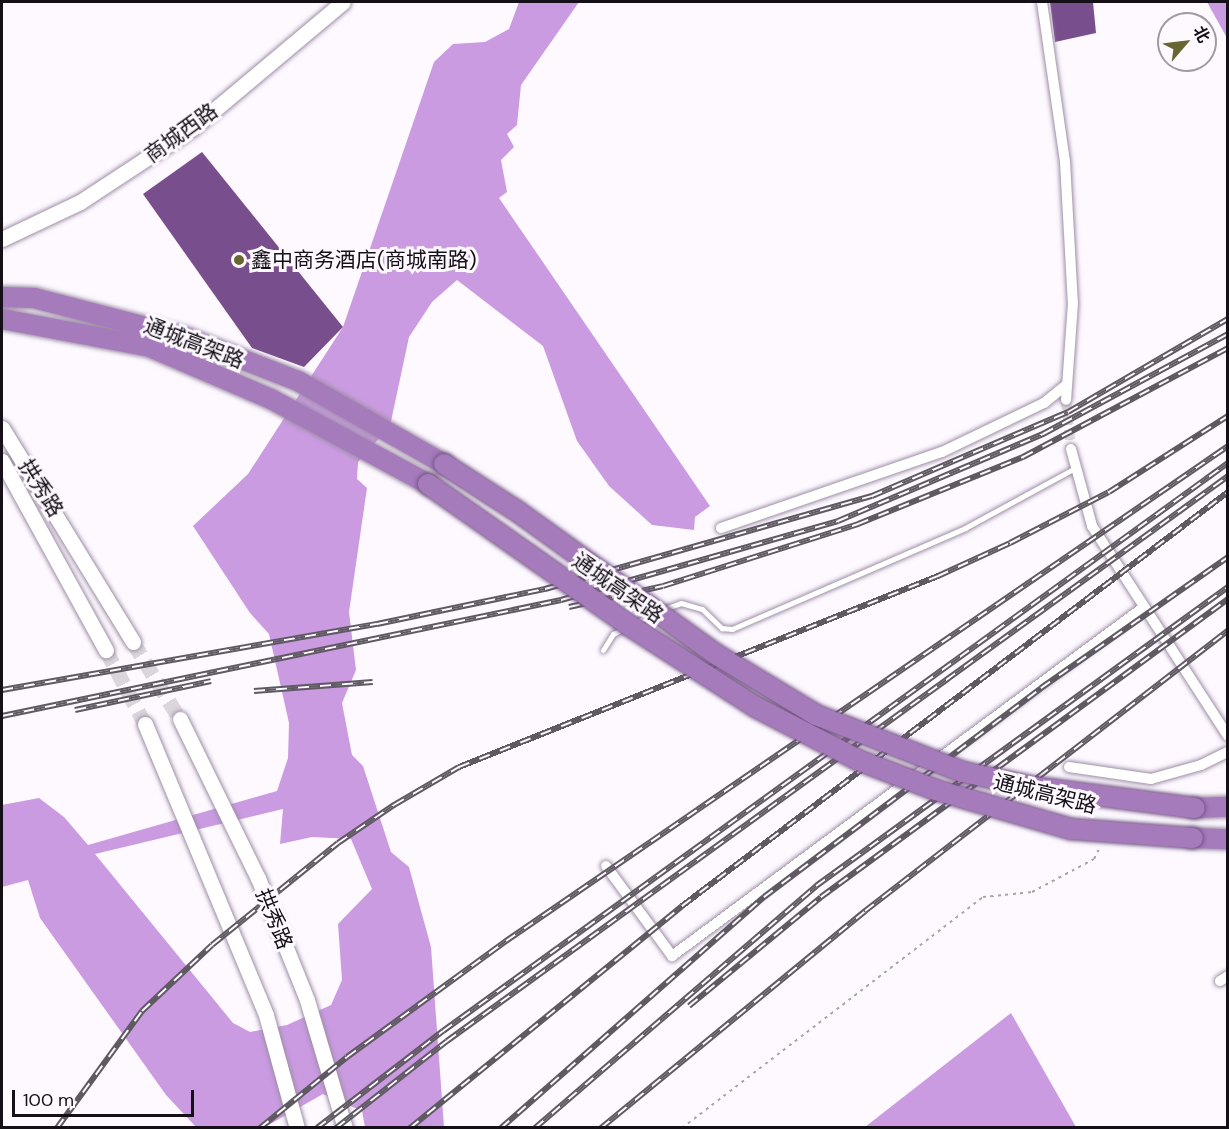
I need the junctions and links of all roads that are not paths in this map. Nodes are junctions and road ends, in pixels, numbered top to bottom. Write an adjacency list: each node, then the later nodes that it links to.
1 (343, 2): 3 (main road, 商城西路)
2 (1042, 2): 6 (street)
3 (2, 239)
4 (2, 297): 22 (highway, 通城高架路, bridge)
5 (2, 319): 23 (highway, 通城高架路, bridge)
6 (1065, 386): 7 (street); 12 (street)
7 (1066, 400)
8 (2, 428): 14 (main road, 拱秀路)
9 (1071, 449): 11 (street)
10 (2, 461): 15 (main road, 拱秀路)
11 (1073, 470): 13 (street); 16 (lane)
12 (721, 528)
13 (1144, 607): 19 (street); 24 (street)
14 (133, 642)
15 (106, 650)
16 (603, 650)
17 (180, 719): 26 (main road, 拱秀路)
18 (145, 724): 25 (main road, 拱秀路)
19 (1227, 736)
20 (1227, 752): 21 (street)
21 (1069, 767)
22 (1227, 807)
23 (1227, 839)
24 (606, 867)
25 (297, 1128)
26 (345, 1128)

